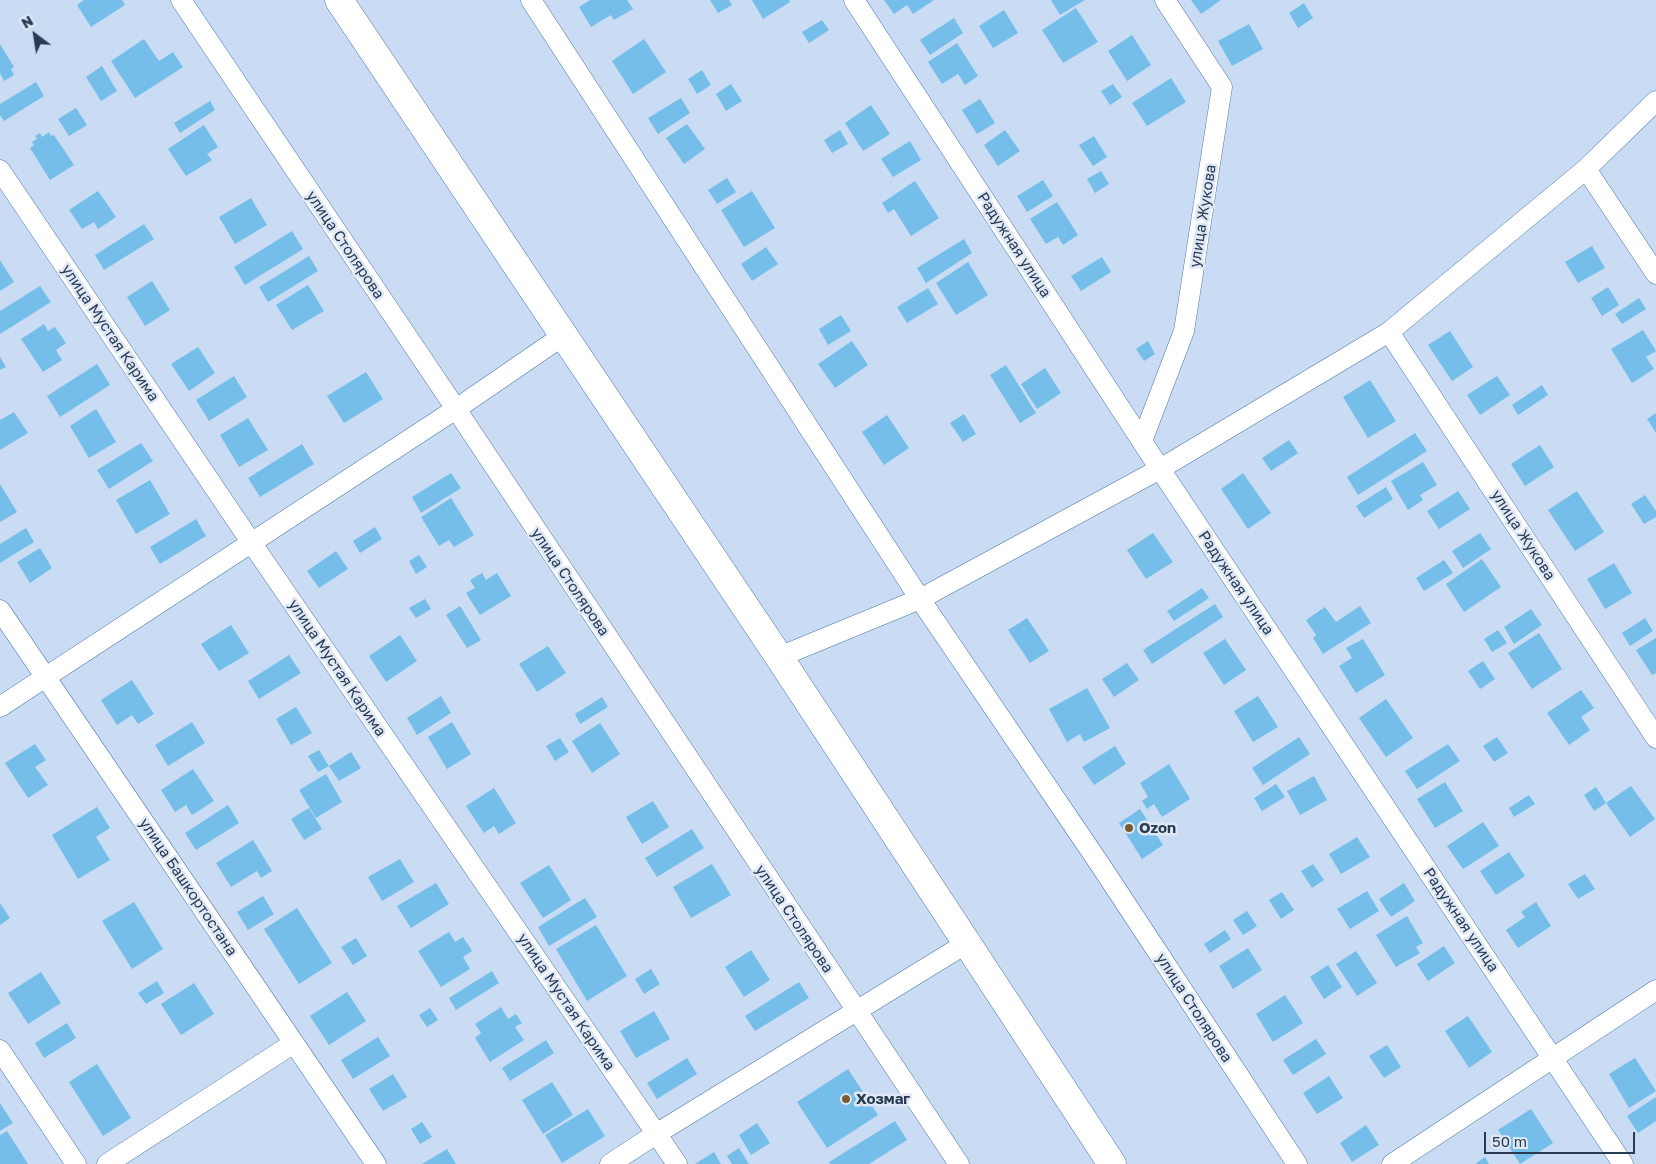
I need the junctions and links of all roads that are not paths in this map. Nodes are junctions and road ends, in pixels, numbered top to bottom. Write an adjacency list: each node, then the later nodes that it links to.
1 (181, 0): 12 (street, улица Столярова)
2 (339, 0): 11 (main road)
3 (531, 0): 16 (street, улица Столярова)
4 (854, 0): 13 (street, Радужная улица)
5 (1164, 0): 13 (street, улица Жукова)
6 (1656, 101): 7 (street)
7 (1586, 169): 9 (street); 10 (street)
8 (0, 170): 15 (street, улица Мустая Карима)
9 (1656, 274)
10 (1389, 332): 14 (street); 21 (street, улица Жукова)
11 (564, 335): 12 (street); 18 (main road)
12 (456, 409): 15 (street); 24 (street, улица Столярова)
13 (1142, 441): 14 (street, Радужная улица)
14 (1160, 469): 16 (street); 27 (street, Радужная улица)
15 (251, 542): 19 (street); 28 (street, улица Мустая Карима)
16 (920, 599): 18 (street); 36 (street, улица Столярова)
17 (0, 610): 19 (street, улица Башкортостана)
18 (779, 657): 22 (main road)
19 (45, 677): 20 (street); 25 (street, улица Башкортостана)
20 (0, 707)
21 (1656, 738)
22 (967, 943): 24 (street); 35 (main road)
23 (1656, 990): 27 (street)
24 (856, 1012): 28 (street); 34 (street, улица Столярова)
25 (294, 1043): 30 (street); 31 (street, улица Башкортостана)
26 (0, 1050): 29 (street)
27 (1553, 1058): 37 (street); 38 (street, Радужная улица)
28 (656, 1134): 32 (street); 33 (street, улица Мустая Карима)
29 (76, 1164)
30 (107, 1164)
31 (376, 1164)
32 (610, 1164)
33 (677, 1164)
34 (959, 1164)
35 (1112, 1164)
36 (1297, 1164)
37 (1392, 1164)
38 (1623, 1164)

